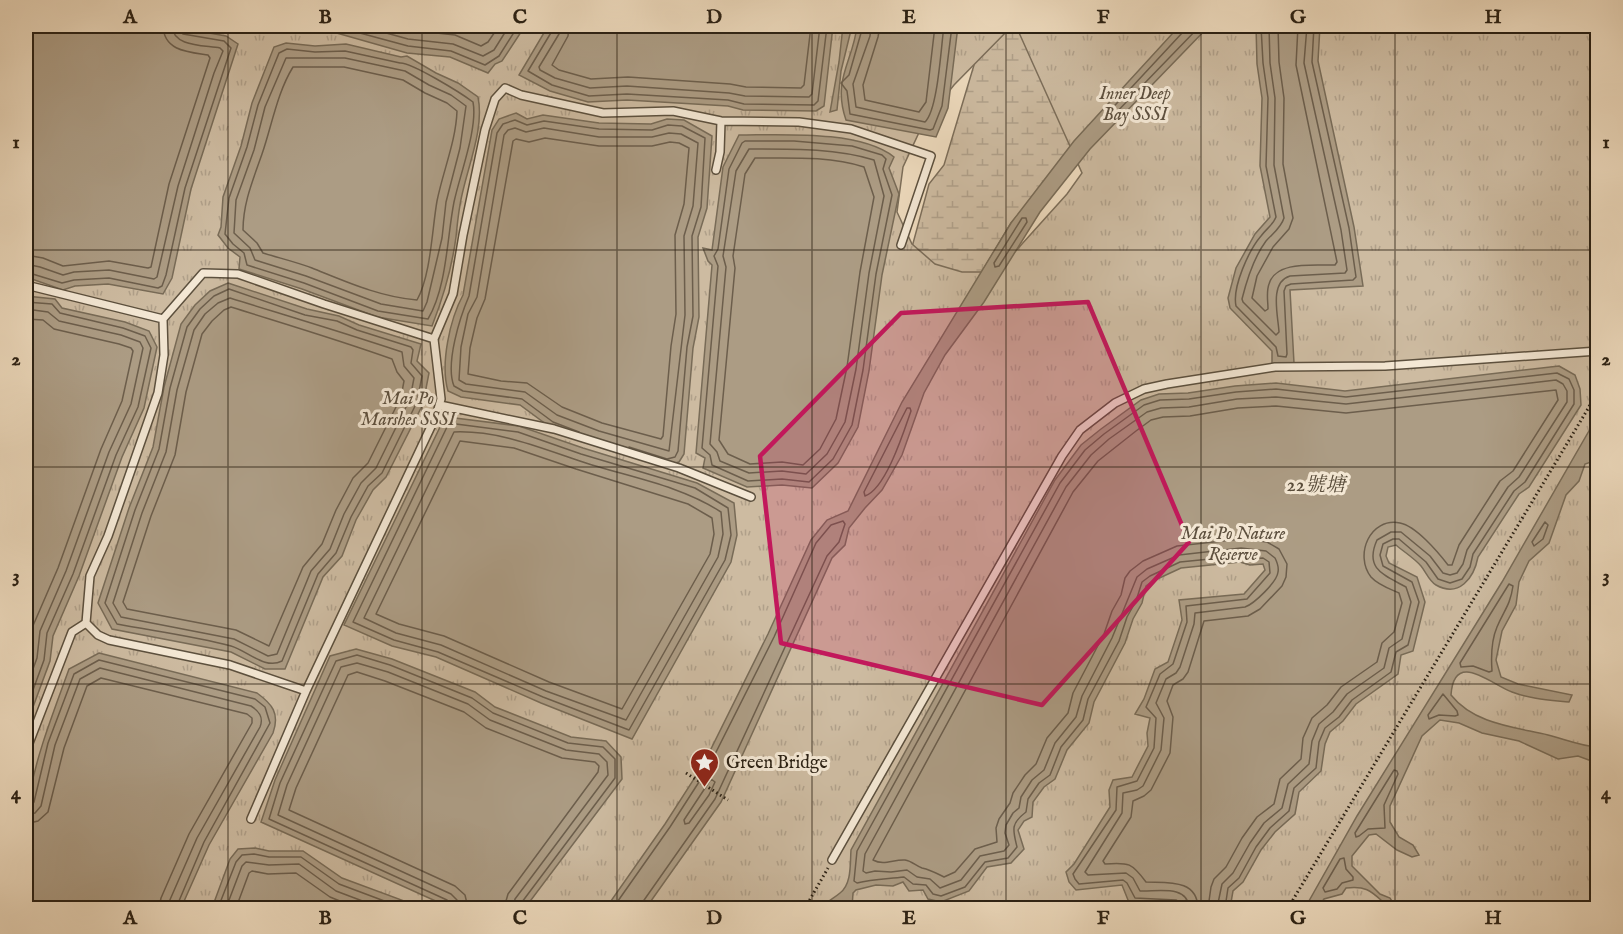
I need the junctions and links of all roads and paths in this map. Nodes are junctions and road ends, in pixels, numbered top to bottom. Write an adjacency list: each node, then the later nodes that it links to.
1 (721, 121): 2 (lane); 3 (lane); 6 (lane)
2 (716, 170)
3 (901, 245)
4 (26, 285): 5 (lane)
5 (163, 319): 6 (lane); 11 (lane)
6 (434, 339): 9 (lane)
7 (1598, 351): 17 (lane)
8 (1598, 383): 19 (path)
9 (440, 405): 10 (lane); 12 (lane)
10 (751, 497)
11 (86, 623): 12 (lane); 13 (lane)
12 (306, 691): 16 (lane)
13 (26, 752)
14 (686, 773): 15 (path)
15 (728, 800)
16 (251, 819)
17 (832, 860): 18 (path)
18 (805, 909)
19 (1288, 909)

